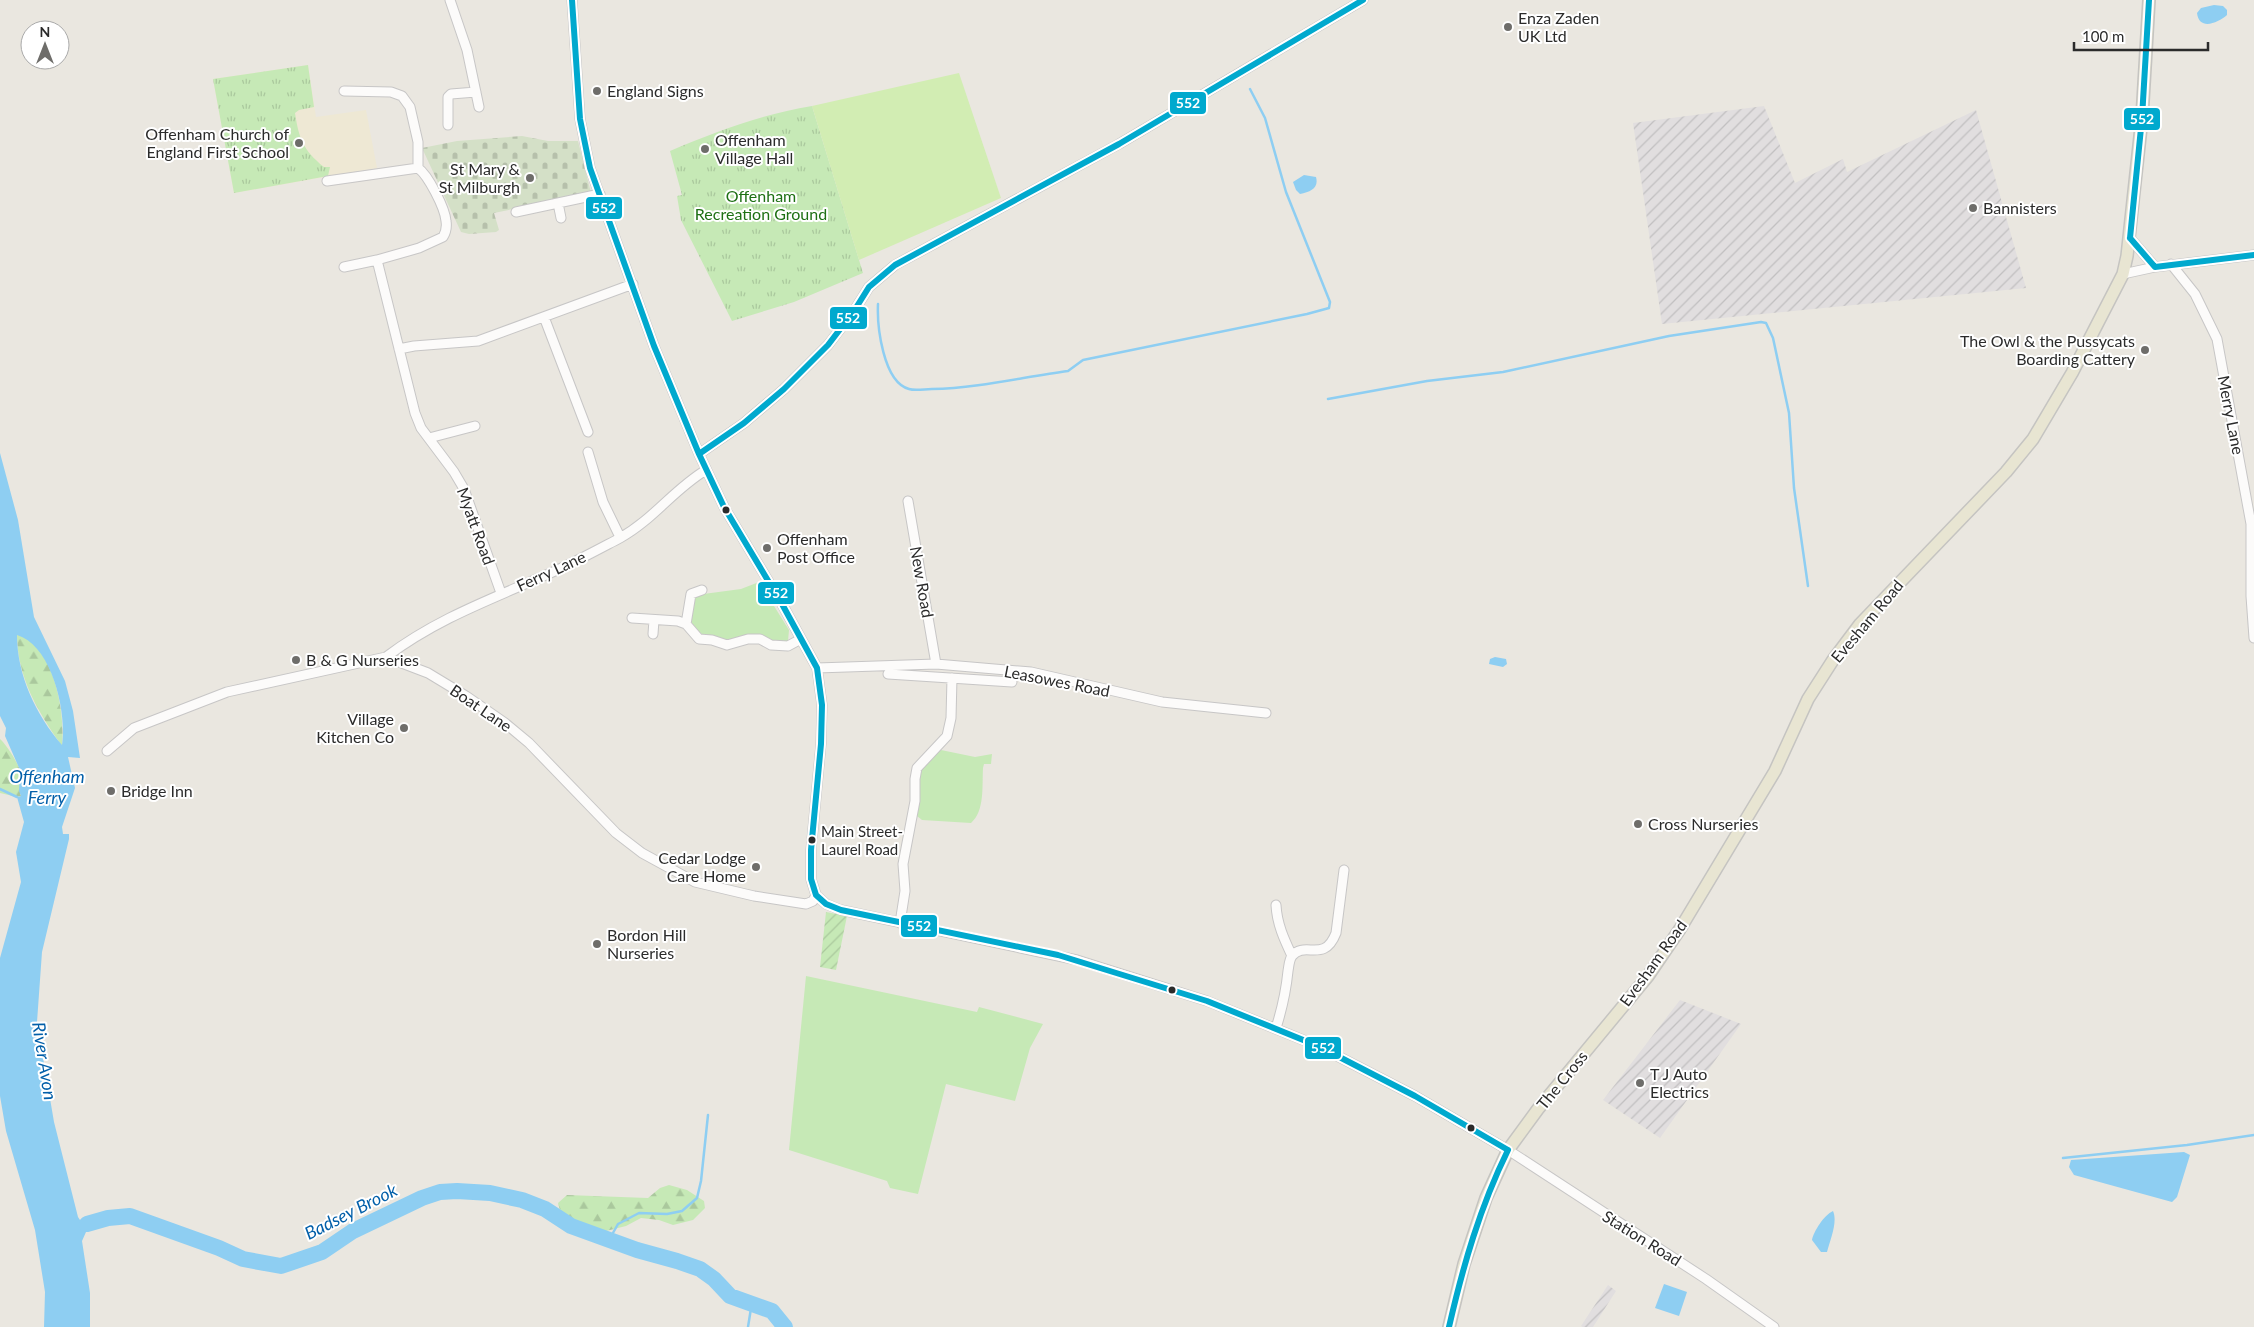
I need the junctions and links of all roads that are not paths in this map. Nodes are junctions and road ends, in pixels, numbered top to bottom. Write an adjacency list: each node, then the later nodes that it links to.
1 (450, 0): 6 (street)
2 (572, 0): 11 (street)
3 (1363, 0): 29 (street)
4 (2149, 0): 15 (main road, Evesham Road)
5 (344, 90): 9 (street)
6 (476, 92): 7 (street); 8 (street)
7 (479, 106)
8 (448, 125)
9 (418, 168): 10 (street); 17 (street)
10 (327, 181)
11 (600, 194): 12 (street); 22 (street)
12 (558, 203): 13 (street); 14 (street)
13 (516, 212)
14 (561, 218)
15 (2130, 238): 20 (street); 21 (main road, Evesham Road)
16 (2254, 255): 18 (street)
17 (377, 260): 19 (street); 24 (street, Myatt Road)
18 (2171, 264): 20 (street); 39 (street, Merry Lane)
19 (344, 267)
20 (2155, 267): 21 (street)
21 (2123, 274): 54 (main road, Evesham Road)
22 (633, 284): 23 (street); 29 (street)
23 (544, 317): 24 (street); 26 (street)
24 (399, 349): 27 (street, Myatt Road)
25 (475, 426): 27 (street)
26 (588, 432)
27 (429, 438): 34 (street, Myatt Road)
28 (588, 452): 32 (street)
29 (698, 454): 30 (street)
30 (706, 470): 32 (street, Ferry Lane); 40 (street)
31 (908, 501): 42 (street, New Road)
32 (620, 538): 34 (street, Ferry Lane)
33 (702, 590): 37 (street)
34 (501, 593): 41 (street, Ferry Lane)
35 (632, 618): 36 (street)
36 (654, 620): 37 (street); 38 (street)
37 (686, 624): 40 (street)
38 (653, 634)
39 (2254, 638)
40 (801, 639): 43 (street)
41 (386, 658): 48 (street); 50 (street, Boat Lane)
42 (936, 664): 43 (street, Leasowes Road); 47 (street, Leasowes Road)
43 (817, 668): 50 (street)
44 (888, 674): 45 (street)
45 (952, 678): 46 (street); 52 (street)
46 (1012, 682)
47 (1266, 713)
48 (107, 751)
49 (1344, 870): 53 (street)
50 (816, 895): 52 (street, Station Road)
51 (1276, 905): 53 (street)
52 (900, 923): 55 (street, Station Road)
53 (1292, 956): 55 (street)
54 (1618, 1010): 56 (main road, The Cross)
55 (1276, 1028): 56 (street, Station Road)
56 (1508, 1150): 57 (main road); 58 (street, Station Road)
57 (1449, 1327)
58 (1774, 1327)

